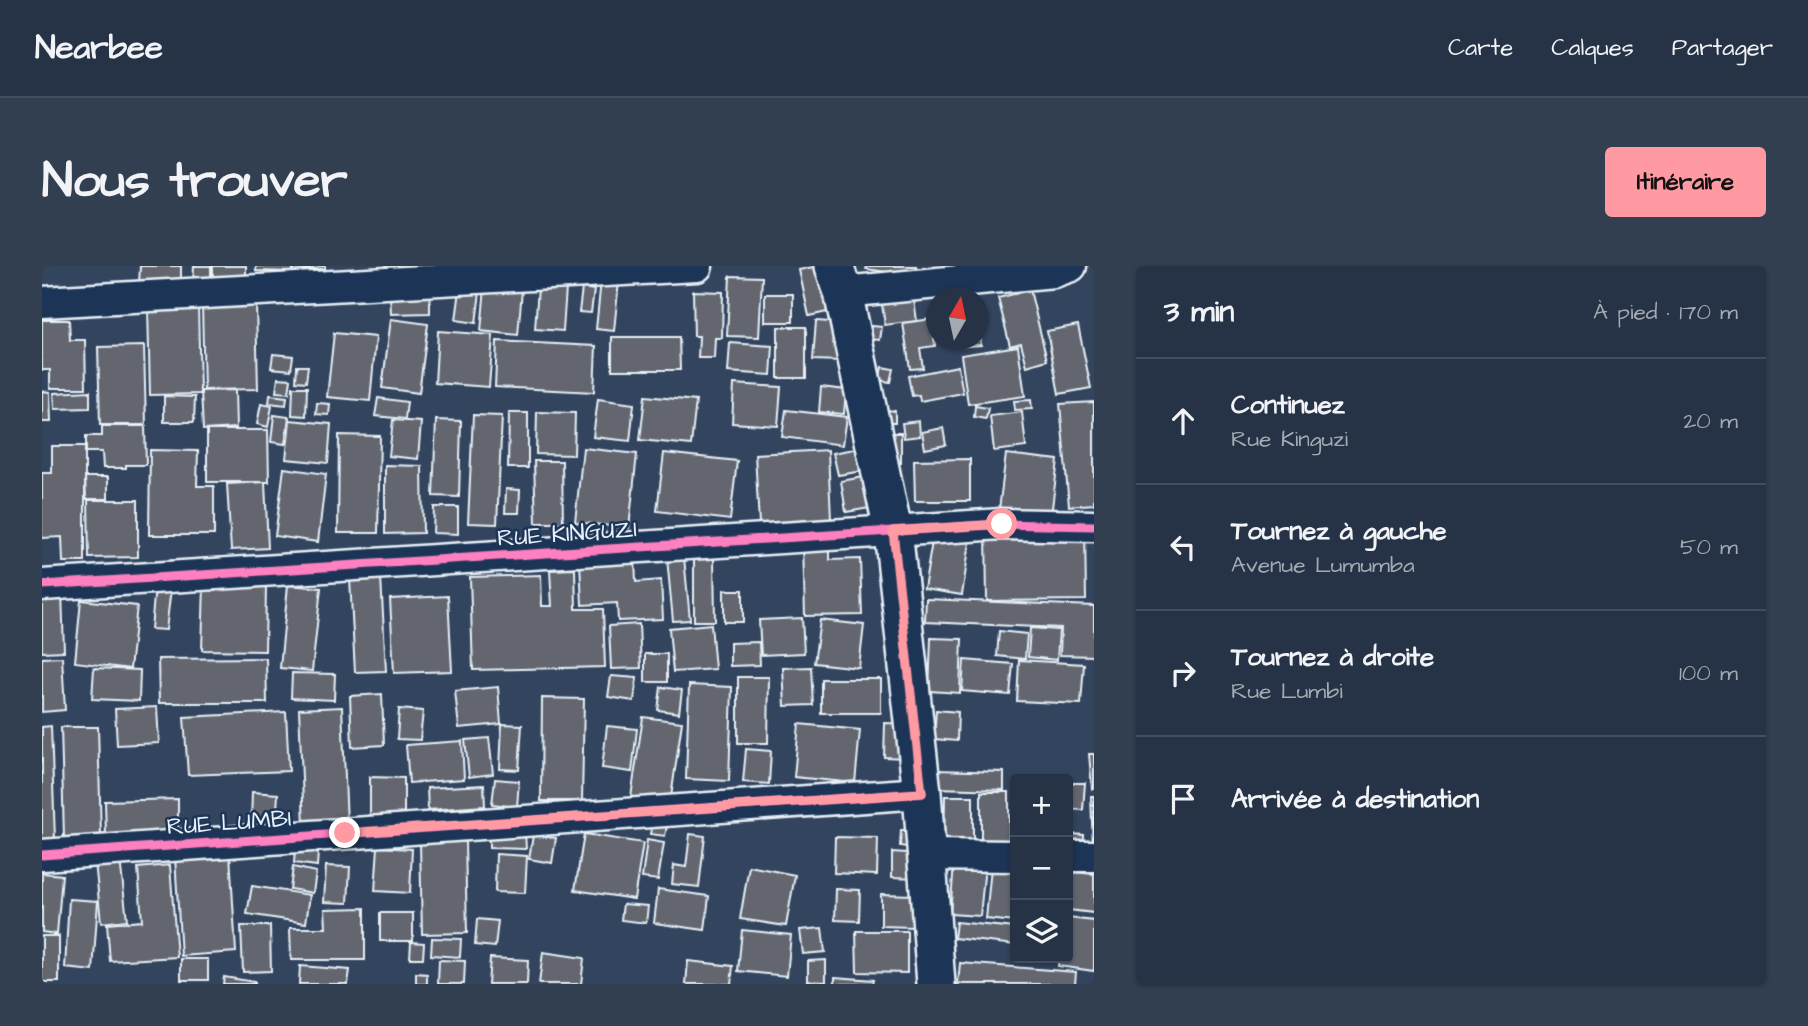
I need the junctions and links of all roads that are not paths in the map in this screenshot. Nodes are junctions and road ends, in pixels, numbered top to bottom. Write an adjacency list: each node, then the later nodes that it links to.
1 (697, 266): 4 (street)
2 (1071, 266): 3 (street)
3 (839, 279): 6 (street)
4 (42, 302)
5 (1094, 526): 6 (street, RUE KINGUZI)
6 (893, 531): 7 (street, RUE KINGUZI); 8 (street)
7 (42, 585)
8 (922, 793): 9 (street, RUE LUMBI); 10 (street)
9 (42, 855)
10 (927, 855): 11 (street); 14 (street)
11 (1010, 856)
12 (1073, 856): 13 (street)
13 (1094, 856)
14 (936, 984)

